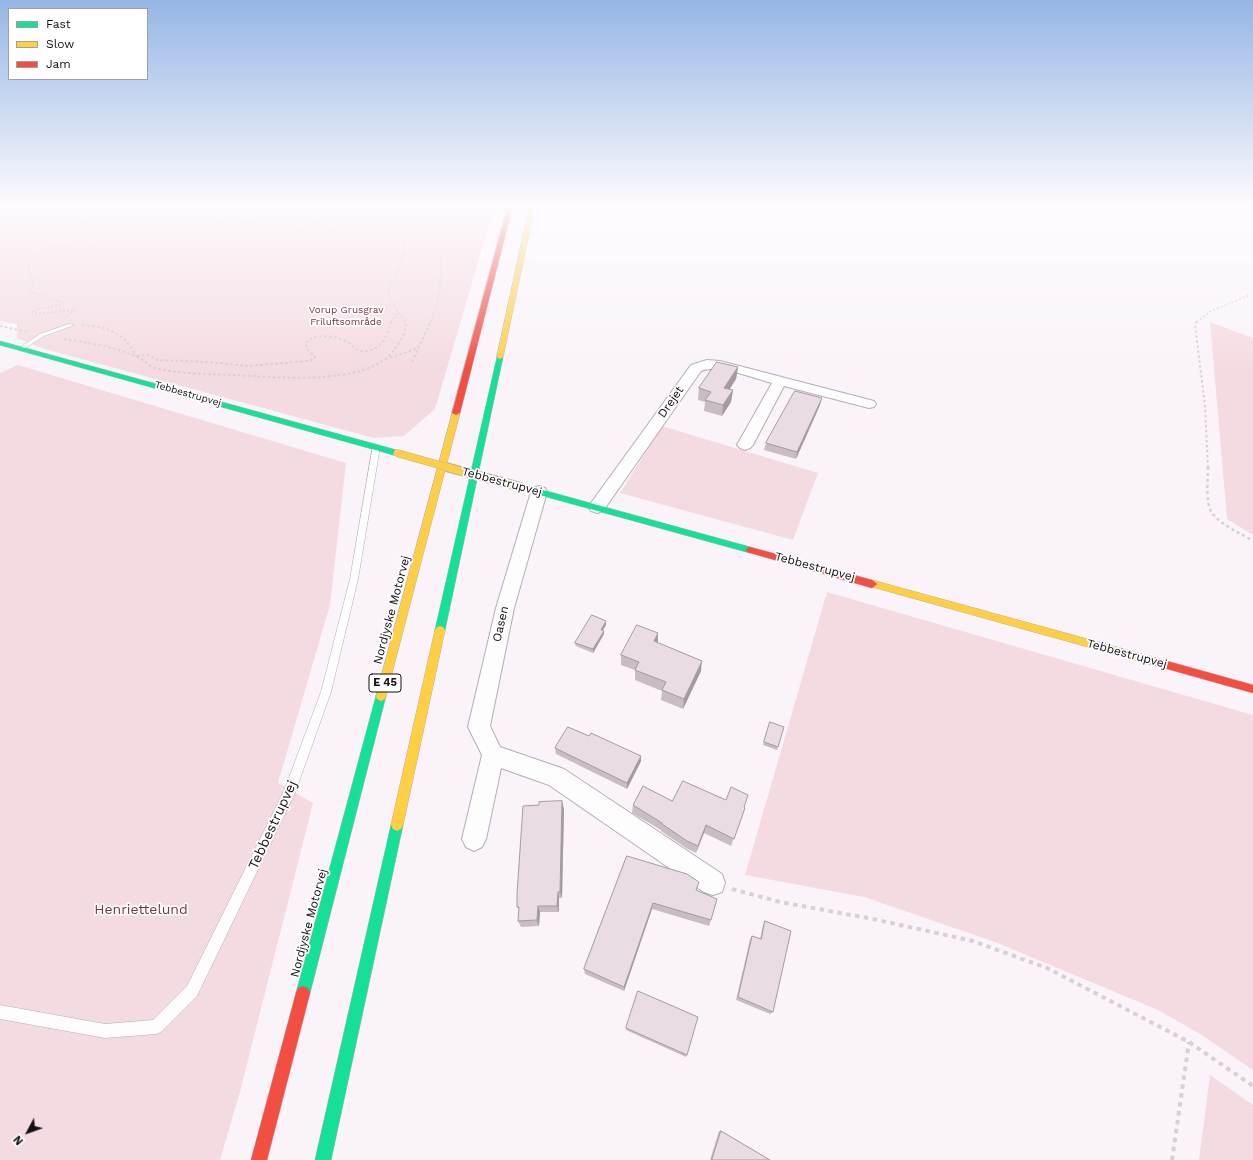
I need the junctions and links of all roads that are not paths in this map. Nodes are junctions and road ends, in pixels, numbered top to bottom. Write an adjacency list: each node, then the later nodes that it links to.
1 (497, 259): 17 (main road, Nordjyske Motorvej / E 45)
2 (520, 259): 18 (main road)
3 (71, 325): 5 (lane)
4 (0, 344): 5 (main road, Tebbestrupvej)
5 (22, 348): 9 (main road, Tebbestrupvej)
6 (780, 380): 7 (street, Drejet); 8 (street); 11 (street, Drejet)
7 (869, 404)
8 (746, 445)
9 (376, 448): 10 (main road, Tebbestrupvej, bridge); 16 (lane, Tebbestrupvej)
10 (530, 489): 11 (main road, Tebbestrupvej); 13 (street, Oasen)
11 (597, 507): 12 (main road, Tebbestrupvej)
12 (1253, 688)
13 (493, 755): 14 (street); 15 (street)
14 (474, 839)
15 (713, 883)
16 (0, 1012)
17 (258, 1160)
18 (323, 1160)

